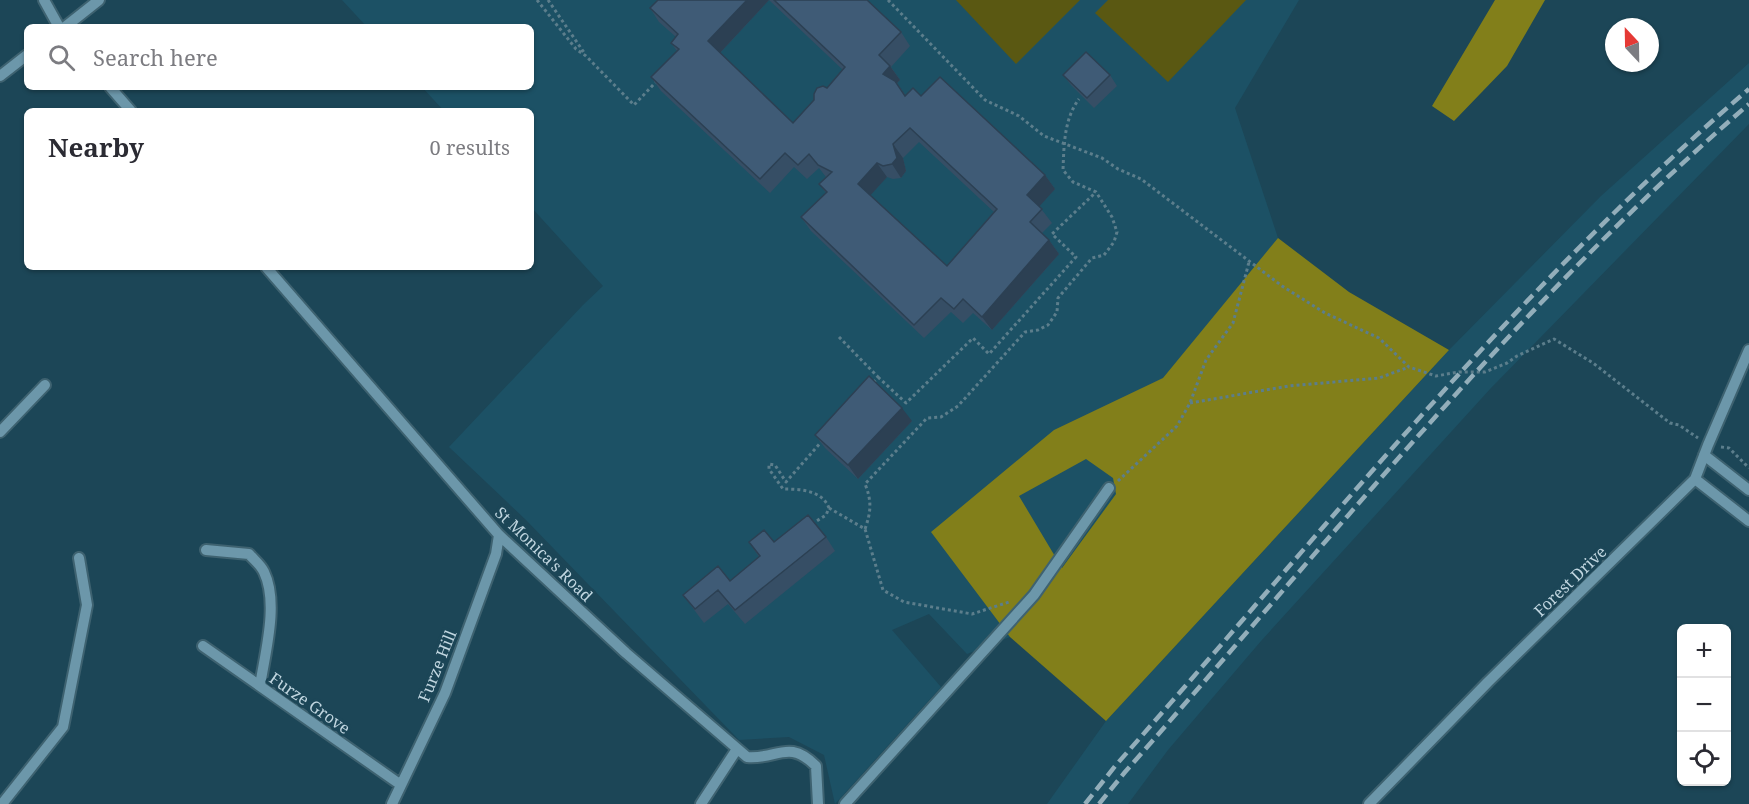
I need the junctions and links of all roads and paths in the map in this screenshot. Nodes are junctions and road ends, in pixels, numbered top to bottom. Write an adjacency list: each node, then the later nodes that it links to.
1 (44, 0): 6 (street)
2 (99, 0): 7 (street)
3 (537, 0): 8 (path)
4 (549, 0): 8 (path)
5 (888, 0): 15 (path)
6 (57, 24)
7 (69, 24)
8 (586, 56): 11 (path)
9 (24, 57): 10 (street)
10 (0, 76)
11 (658, 81)
12 (113, 90): 14 (street)
13 (1079, 99): 15 (path)
14 (128, 108)
15 (1064, 144): 16 (path); 17 (path)
16 (1096, 192): 22 (path); 36 (path)
17 (1250, 262): 21 (path); 25 (path)
18 (269, 270): 37 (street, St Monica's Road)
19 (839, 337): 22 (path)
20 (1749, 350): 28 (street, Forest Drive)
21 (1409, 368): 25 (path); 28 (path)
22 (878, 377): 24 (path)
23 (45, 385): 26 (street)
24 (871, 385)
25 (1190, 404): 31 (path)
26 (0, 432)
27 (825, 437): 33 (path)
28 (1706, 450): 29 (path); 30 (street, Forest Drive); 32 (street)
29 (1749, 468)
30 (1695, 479): 34 (street); 50 (street, Forest Drive)
31 (1109, 488): 40 (street)
32 (1749, 490)
33 (829, 508): 35 (path); 36 (path)
34 (1749, 521)
35 (805, 530)
36 (865, 530): 40 (path)
37 (499, 535): 43 (street, St Monica's Road); 44 (street, Furze Hill)
38 (206, 550): 42 (street)
39 (79, 558): 45 (street)
40 (1034, 595): 49 (street)
41 (203, 646): 42 (street, Furze Grove)
42 (260, 686): 44 (street, Furze Grove)
43 (737, 749): 47 (street); 48 (street, St Monica's Road)
44 (401, 785): 46 (street, Furze Hill)
45 (2, 804)
46 (392, 804)
47 (701, 804)
48 (818, 804)
49 (845, 804)
50 (1369, 804)

